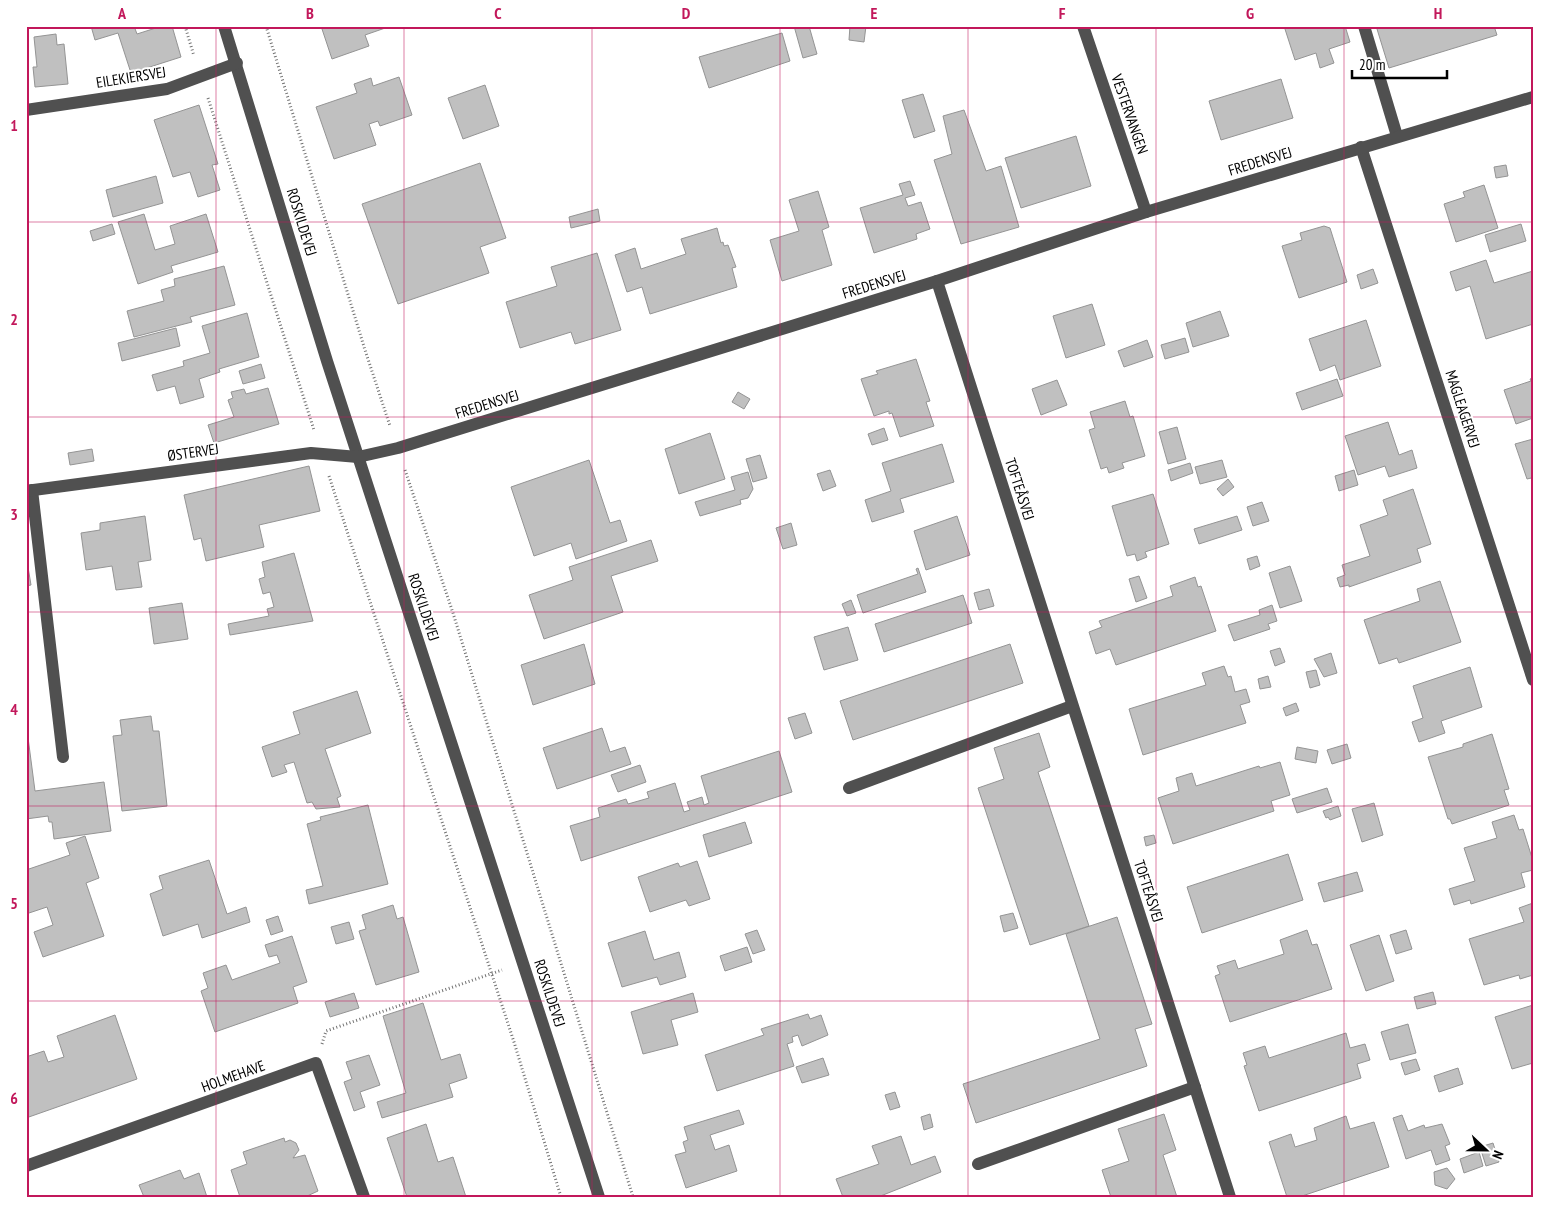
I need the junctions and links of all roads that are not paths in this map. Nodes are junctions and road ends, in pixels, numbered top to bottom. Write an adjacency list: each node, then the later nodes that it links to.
1 (224, 26): 4 (street, ROSKILDEVEJ)
2 (1083, 26): 9 (street, VESTERVANGEN)
3 (1364, 26): 7 (street)
4 (237, 64): 6 (street, EILEKIERSVEJ); 11 (street, ROSKILDEVEJ)
5 (1533, 97): 7 (street, FREDENSVEJ)
6 (26, 110)
7 (1398, 136): 8 (street, FREDENSVEJ)
8 (1361, 147): 9 (street, FREDENSVEJ); 13 (street, MAGLEAGERVEJ)
9 (1146, 212): 10 (street, FREDENSVEJ)
10 (937, 281): 11 (street, FREDENSVEJ); 14 (street, TOFTEÅSVEJ)
11 (358, 457): 12 (street, ØSTERVEJ); 21 (street, ROSKILDEVEJ)
12 (29, 490): 15 (street, ØSTERVEJ)
13 (1533, 680)
14 (1072, 706): 16 (street); 17 (street, TOFTEÅSVEJ)
15 (63, 757)
16 (849, 788)
17 (1195, 1087): 18 (street); 22 (street, TOFTEÅSVEJ)
18 (978, 1164)
19 (26, 1166): 20 (street, HOLMEHAVE)
20 (364, 1197)
21 (599, 1197)
22 (1230, 1197)

